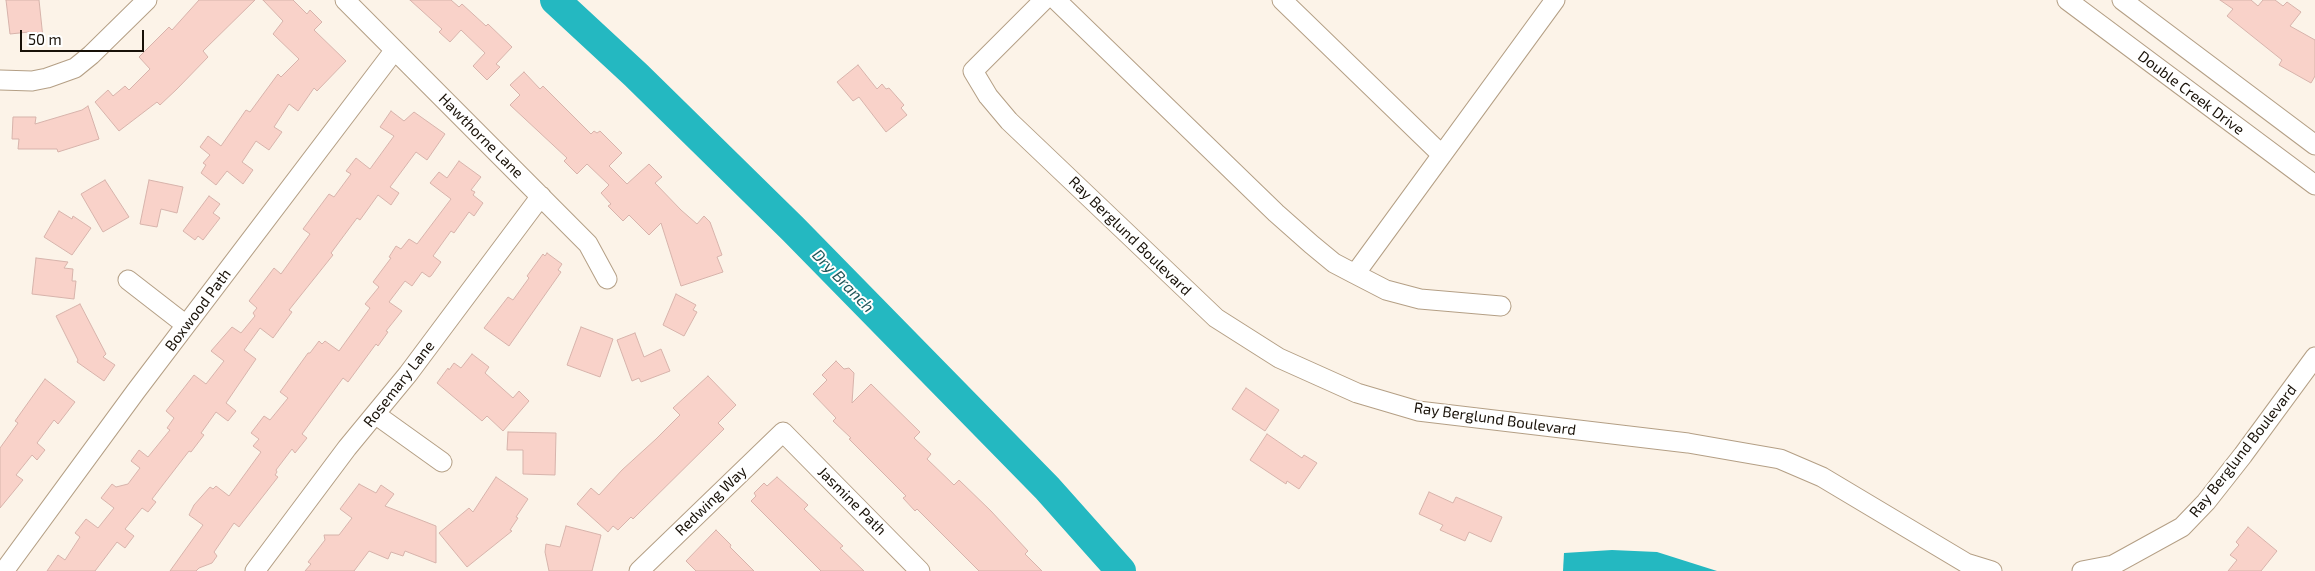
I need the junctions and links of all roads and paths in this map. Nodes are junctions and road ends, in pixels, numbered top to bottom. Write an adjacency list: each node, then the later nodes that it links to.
1 (147, 0): 10 (street)
2 (345, 0): 9 (street, Hawthorne Lane)
3 (1044, 0): 28 (street, Ray Berglund Boulevard)
4 (1056, 0): 15 (street)
5 (1282, 0): 12 (street)
6 (1555, 0): 12 (street)
7 (2067, 0): 13 (street, Double Creek Drive)
8 (2122, 0): 11 (street)
9 (394, 50): 14 (street, Hawthorne Lane); 19 (street, Boxwood Path)
10 (0, 80)
11 (2315, 144)
12 (1442, 155): 15 (street)
13 (2315, 185)
14 (541, 196): 16 (street, Hawthorne Lane); 21 (street, Rosemary Lane)
15 (1355, 274): 18 (street)
16 (607, 279)
17 (128, 280): 19 (street)
18 (1501, 306)
19 (186, 325): 24 (street, Boxwood Path)
20 (2313, 363): 29 (street, Ray Berglund Boulevard)
21 (375, 414): 23 (street); 25 (street, Rosemary Lane)
22 (783, 432): 26 (street, Redwing Way); 27 (street, Jasmine Path)
23 (442, 462)
24 (4, 571)
25 (255, 571)
26 (639, 571)
27 (920, 571)
28 (1992, 571)
29 (2082, 571)

